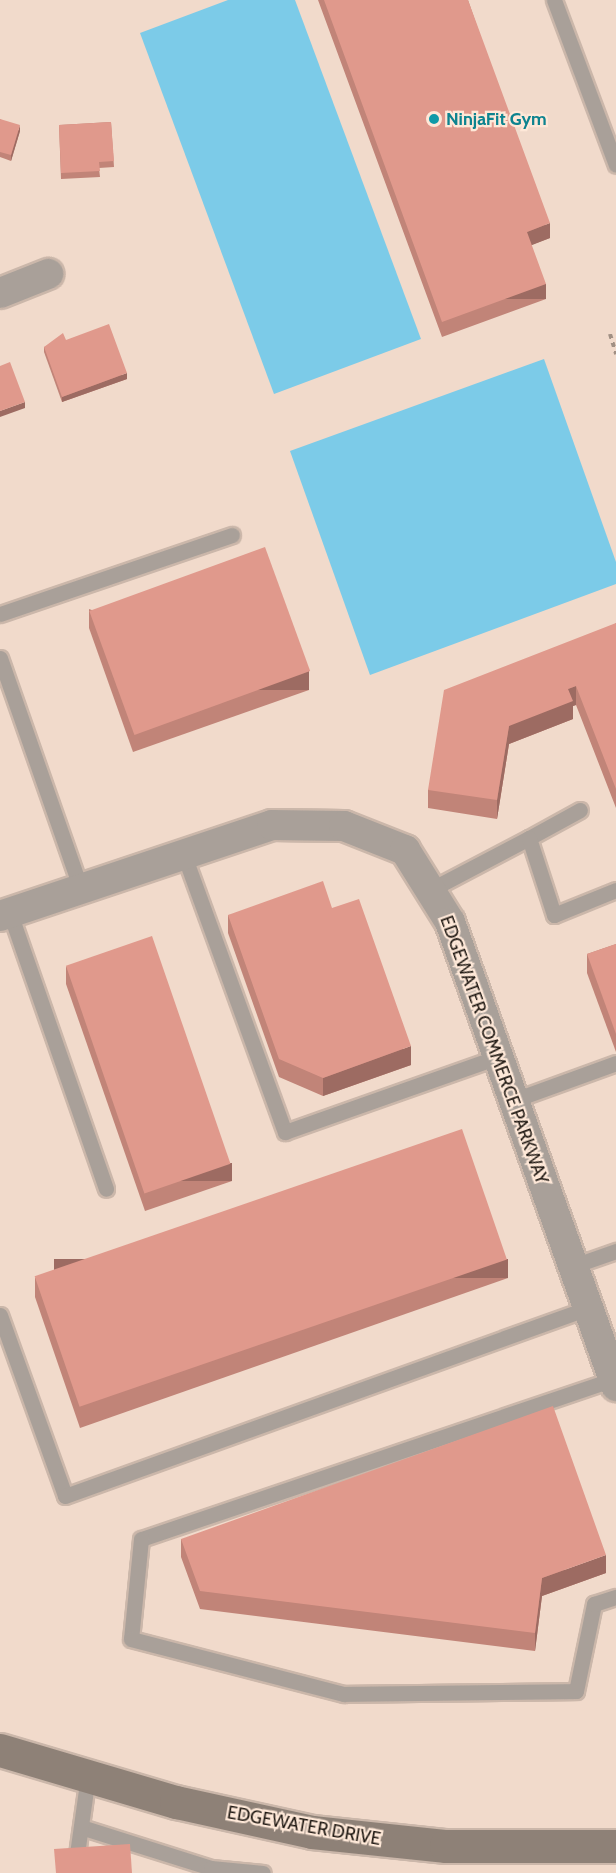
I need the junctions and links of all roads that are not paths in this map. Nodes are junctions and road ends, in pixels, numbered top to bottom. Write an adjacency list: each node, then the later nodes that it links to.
1 (555, 0): 2 (lane)
2 (616, 165)
3 (48, 274): 4 (street)
4 (0, 293)
5 (232, 535): 6 (lane)
6 (0, 614)
7 (0, 658): 11 (lane)
8 (580, 810): 9 (lane)
9 (529, 838): 12 (lane); 13 (lane)
10 (184, 855): 11 (street, EDGEWATER COMMERCE PARKWAY); 12 (street, EDGEWATER COMMERCE PARKWAY); 15 (lane)
11 (81, 889): 14 (street, EDGEWATER COMMERCE PARKWAY)
12 (430, 890): 15 (street, EDGEWATER COMMERCE PARKWAY)
13 (616, 890)
14 (5, 915): 18 (lane)
15 (498, 1057): 17 (street, EDGEWATER COMMERCE PARKWAY)
16 (616, 1063): 17 (lane)
17 (514, 1100): 20 (street, EDGEWATER COMMERCE PARKWAY)
18 (106, 1189)
19 (616, 1251): 20 (lane)
20 (573, 1266): 21 (street, EDGEWATER COMMERCE PARKWAY)
21 (588, 1308): 22 (lane); 23 (street, EDGEWATER COMMERCE PARKWAY)
22 (0, 1315)
23 (610, 1349): 24 (street, EDGEWATER COMMERCE PARKWAY)
24 (615, 1383): 25 (lane)
25 (616, 1597)
26 (0, 1750): 27 (main road, EDGEWATER DRIVE)
27 (88, 1776): 28 (lane); 29 (main road, EDGEWATER DRIVE)
28 (81, 1827): 30 (lane); 31 (lane)
29 (616, 1846)
30 (77, 1854)
31 (263, 1873)

